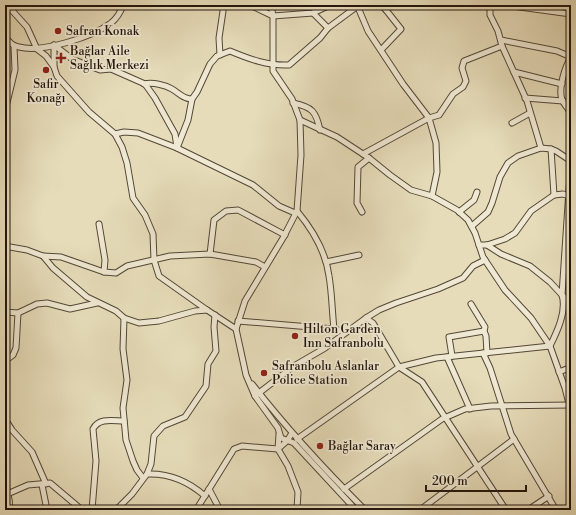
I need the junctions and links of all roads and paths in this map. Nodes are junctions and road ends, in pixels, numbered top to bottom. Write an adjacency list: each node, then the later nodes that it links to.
1 (7, 5): 20 (street)
2 (123, 5): 18 (street)
3 (223, 5): 22 (street)
4 (250, 5): 14 (street)
5 (271, 5): 14 (street)
6 (330, 5): 12 (street)
7 (390, 5): 11 (street)
8 (490, 5): 17 (street)
9 (505, 5): 13 (street)
10 (358, 6): 15 (street); 21 (street)
11 (383, 7): 21 (street)
12 (313, 13): 14 (street); 15 (street)
13 (571, 14)
14 (273, 16): 24 (street)
15 (328, 28): 24 (street)
16 (5, 36): 19 (street)
17 (502, 43): 23 (street); 26 (street); 37 (street)
18 (54, 45): 20 (street); 25 (street); 27 (street)
19 (14, 46): 20 (street); 29 (street)
20 (37, 49): 25 (street)
21 (381, 50): 37 (street)
22 (220, 55): 24 (street); 31 (street)
23 (571, 57): 28 (street)
24 (273, 65): 33 (street)
25 (54, 67): 41 (street)
26 (514, 72): 28 (street); 30 (street)
27 (144, 84): 31 (street); 42 (street)
28 (562, 84): 32 (street)
29 (7, 95): 34 (street)
30 (525, 98): 32 (street); 35 (street)
31 (192, 99): 42 (street)
32 (563, 101): 36 (street)
33 (293, 103): 38 (street); 40 (street)
34 (5, 111)
35 (530, 113): 39 (street); 43 (street)
36 (571, 113)
37 (429, 118): 45 (street); 50 (street)
38 (300, 120): 40 (street); 53 (street)
39 (512, 123)
40 (320, 130): 45 (street)
41 (115, 134): 42 (street); 65 (street)
42 (177, 148): 53 (street)
43 (541, 148): 44 (street); 57 (street)
44 (551, 149): 47 (street); 49 (street)
45 (362, 154): 46 (street)
46 (369, 158): 50 (street); 54 (street)
47 (571, 161): 51 (street)
48 (477, 192): 55 (street)
49 (554, 195): 51 (street); 61 (street)
50 (432, 196): 55 (street)
51 (570, 196): 52 (street)
52 (570, 209): 67 (street)
53 (296, 212): 58 (street); 68 (street)
54 (362, 212)
55 (459, 212): 57 (street)
56 (99, 224): 70 (street)
57 (472, 226): 60 (street)
58 (285, 235): 62 (street); 69 (street)
59 (5, 244): 64 (street)
60 (479, 245): 61 (street); 66 (street)
61 (487, 245): 71 (street)
62 (210, 254): 65 (street); 69 (street)
63 (359, 255): 68 (street)
64 (43, 256): 70 (street); 72 (street)
65 (154, 260): 70 (street); 75 (street)
66 (485, 260): 80 (street); 86 (street)
67 (568, 261): 71 (street)
68 (326, 262): 83 (street)
69 (265, 267): 81 (street)
70 (104, 272)
71 (563, 296): 74 (street); 86 (street)
72 (97, 303): 77 (street); 79 (street)
73 (471, 304): 84 (street)
74 (571, 305)
75 (207, 310): 78 (street); 79 (street)
76 (5, 312): 77 (street)
77 (18, 313): 89 (street)
78 (215, 315): 82 (street); 108 (street)
79 (124, 318): 100 (street)
80 (366, 318): 85 (street); 90 (street)
81 (238, 321): 82 (street); 83 (street)
82 (236, 329): 93 (street)
83 (334, 329): 85 (street)
84 (484, 331): 87 (street); 88 (street)
85 (346, 332): 93 (street)
86 (550, 346): 87 (street); 92 (street)
87 (485, 353): 88 (street); 95 (street)
88 (449, 356): 90 (street); 96 (street)
89 (5, 361)
90 (399, 367): 98 (street); 103 (street)
91 (571, 370): 92 (street)
92 (559, 372): 94 (street)
93 (257, 394): 101 (street); 102 (street)
94 (570, 405): 95 (street); 97 (street)
95 (501, 406): 96 (street); 104 (street)
96 (470, 409): 98 (street)
97 (571, 412)
98 (446, 418): 107 (street); 111 (street)
99 (5, 419): 109 (street)
100 (124, 421): 108 (street); 118 (street)
101 (290, 431): 102 (street); 103 (street); 105 (street)
102 (279, 433): 105 (street); 106 (street)
103 (297, 439): 111 (street)
104 (514, 439): 107 (street); 114 (street)
105 (287, 441): 106 (street); 123 (street)
106 (278, 449): 110 (street); 122 (street)
107 (478, 467): 125 (street); 126 (street)
108 (145, 476): 113 (street); 119 (street)
109 (44, 484): 112 (street); 116 (street); 117 (street)
110 (209, 489): 113 (street); 121 (street)
111 (344, 489): 124 (street)
112 (6, 493): 115 (street)
113 (205, 496): 120 (street)
114 (549, 496): 127 (street); 128 (street)
115 (8, 510)
116 (47, 510)
117 (82, 510)
118 (92, 510)
119 (116, 510)
120 (196, 510)
121 (220, 510)
122 (297, 510)
123 (356, 510)
124 (365, 510)
125 (420, 510)
126 (506, 510)
127 (528, 510)
128 (556, 510)

